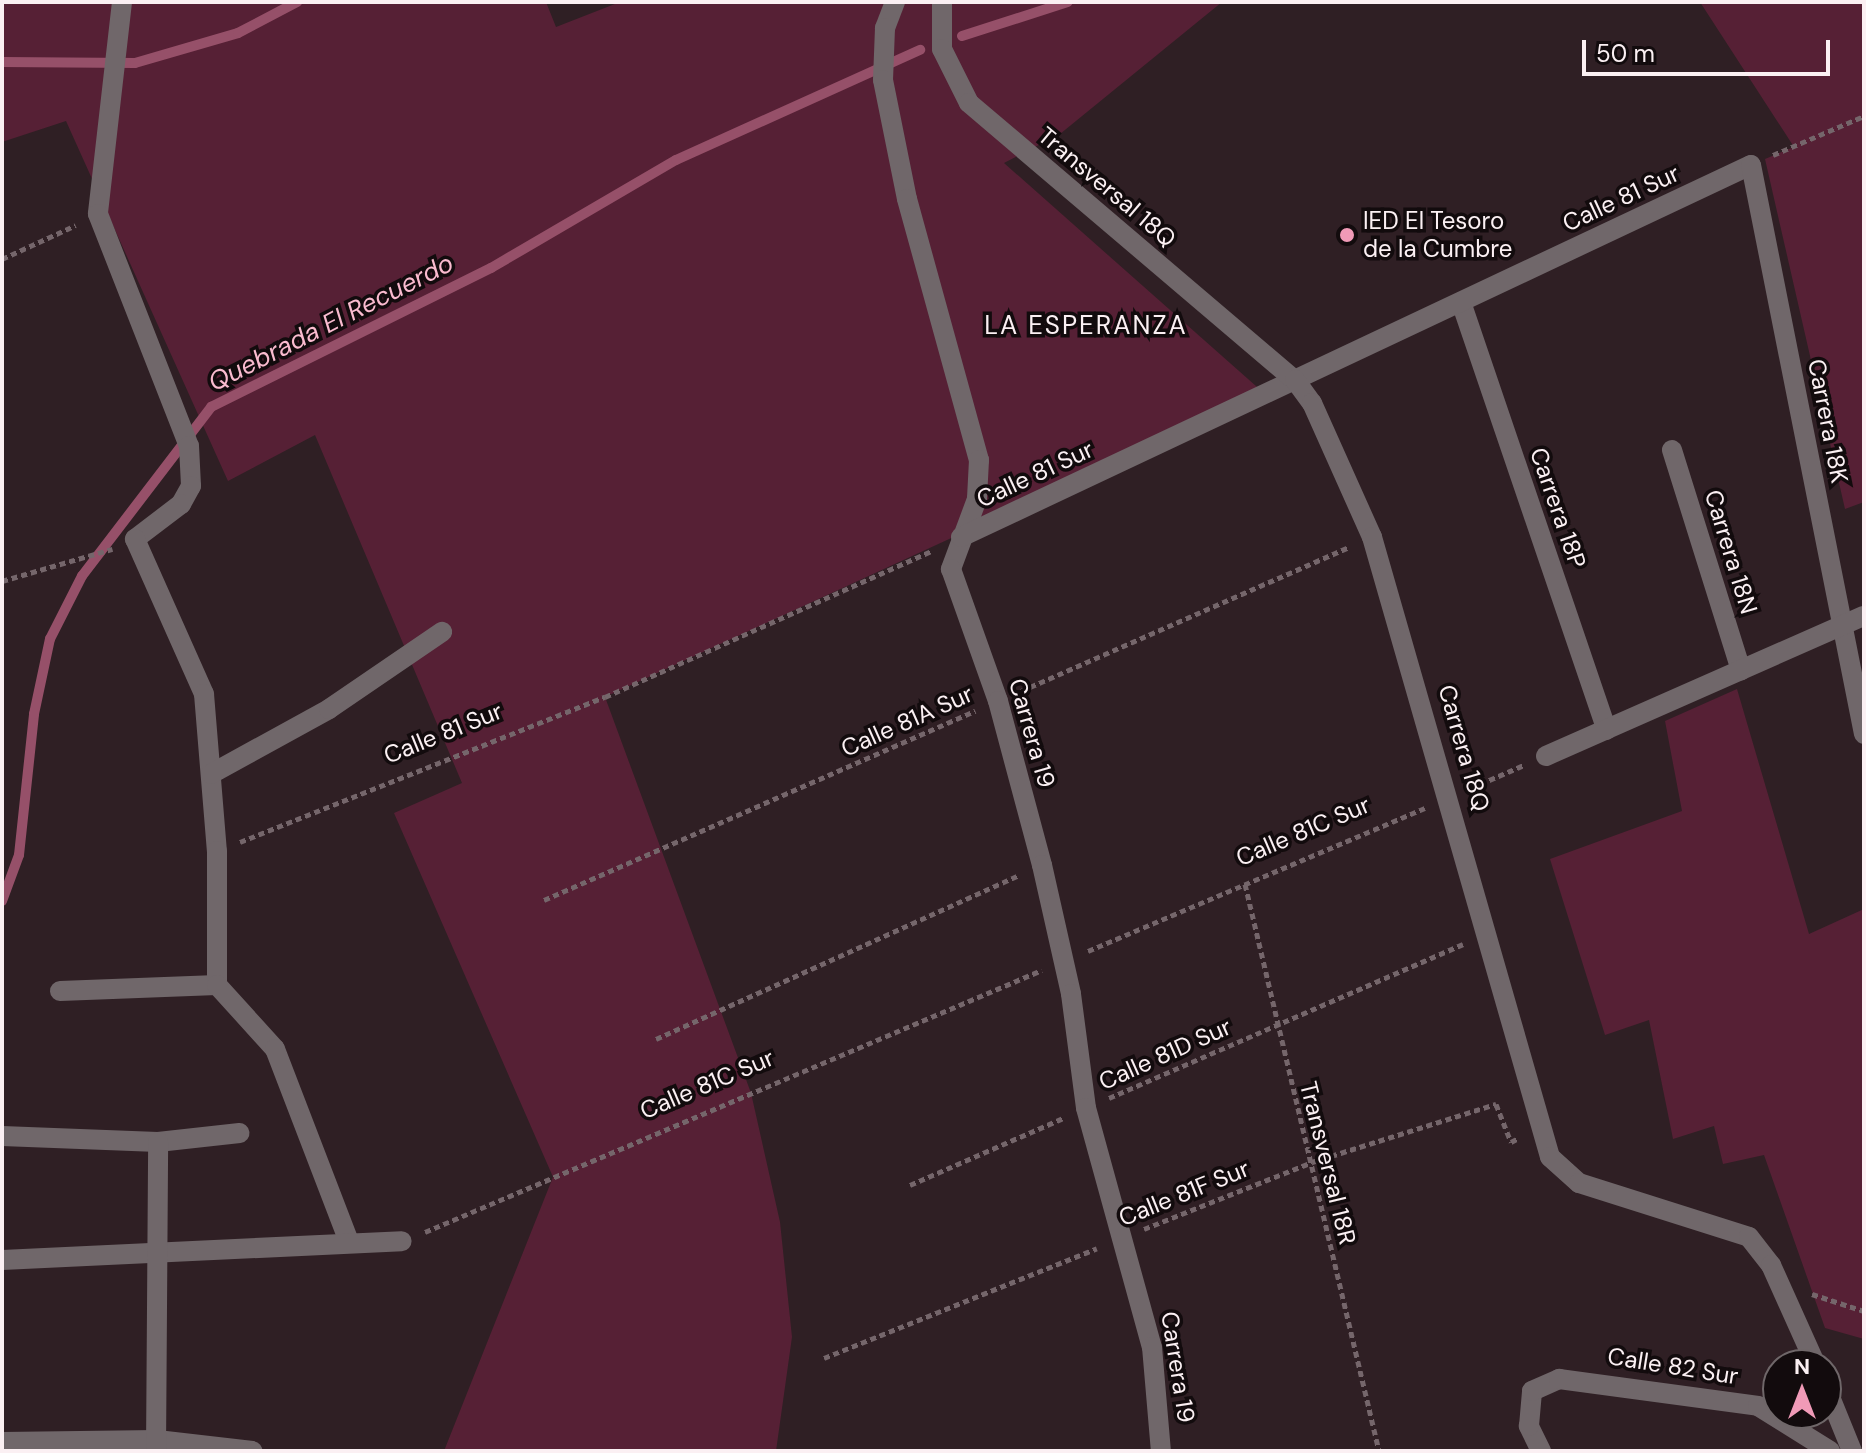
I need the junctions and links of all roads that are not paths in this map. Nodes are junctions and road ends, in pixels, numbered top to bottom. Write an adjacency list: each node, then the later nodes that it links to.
1 (122, 2): 16 (street)
2 (895, 2): 8 (street, Carrera 19)
3 (942, 2): 6 (street, Transversal 18Q)
4 (1751, 165): 5 (street, Calle 81 Sur); 10 (street, Carrera 18K)
5 (1461, 302): 6 (street, Calle 81 Sur); 13 (street, Carrera 18P)
6 (1295, 380): 8 (street, Calle 81 Sur); 26 (street, Carrera 18Q)
7 (1672, 450): 12 (street, Carrera 18N)
8 (961, 537): 31 (street, Carrera 19)
9 (1864, 616): 10 (street)
10 (1841, 625): 12 (street); 14 (street, Carrera 18K)
11 (442, 632): 16 (street)
12 (1741, 670): 13 (street)
13 (1607, 730): 15 (street)
14 (1864, 734)
15 (1546, 756)
16 (211, 774): 17 (street)
17 (217, 985): 18 (street); 22 (street)
18 (60, 991)
19 (240, 1133): 21 (street)
20 (2, 1136): 21 (street)
21 (158, 1142): 24 (street)
22 (348, 1239): 23 (street); 24 (street)
23 (402, 1241)
24 (161, 1255): 25 (street); 29 (street)
25 (2, 1260)
26 (1809, 1349)
27 (1842, 1426): 34 (street)
28 (2, 1442): 29 (street)
29 (157, 1446): 30 (street)
30 (252, 1451)
31 (1161, 1451)
32 (1541, 1451): 33 (street, Calle 82 Sur)
33 (1830, 1451)
34 (1852, 1451)

